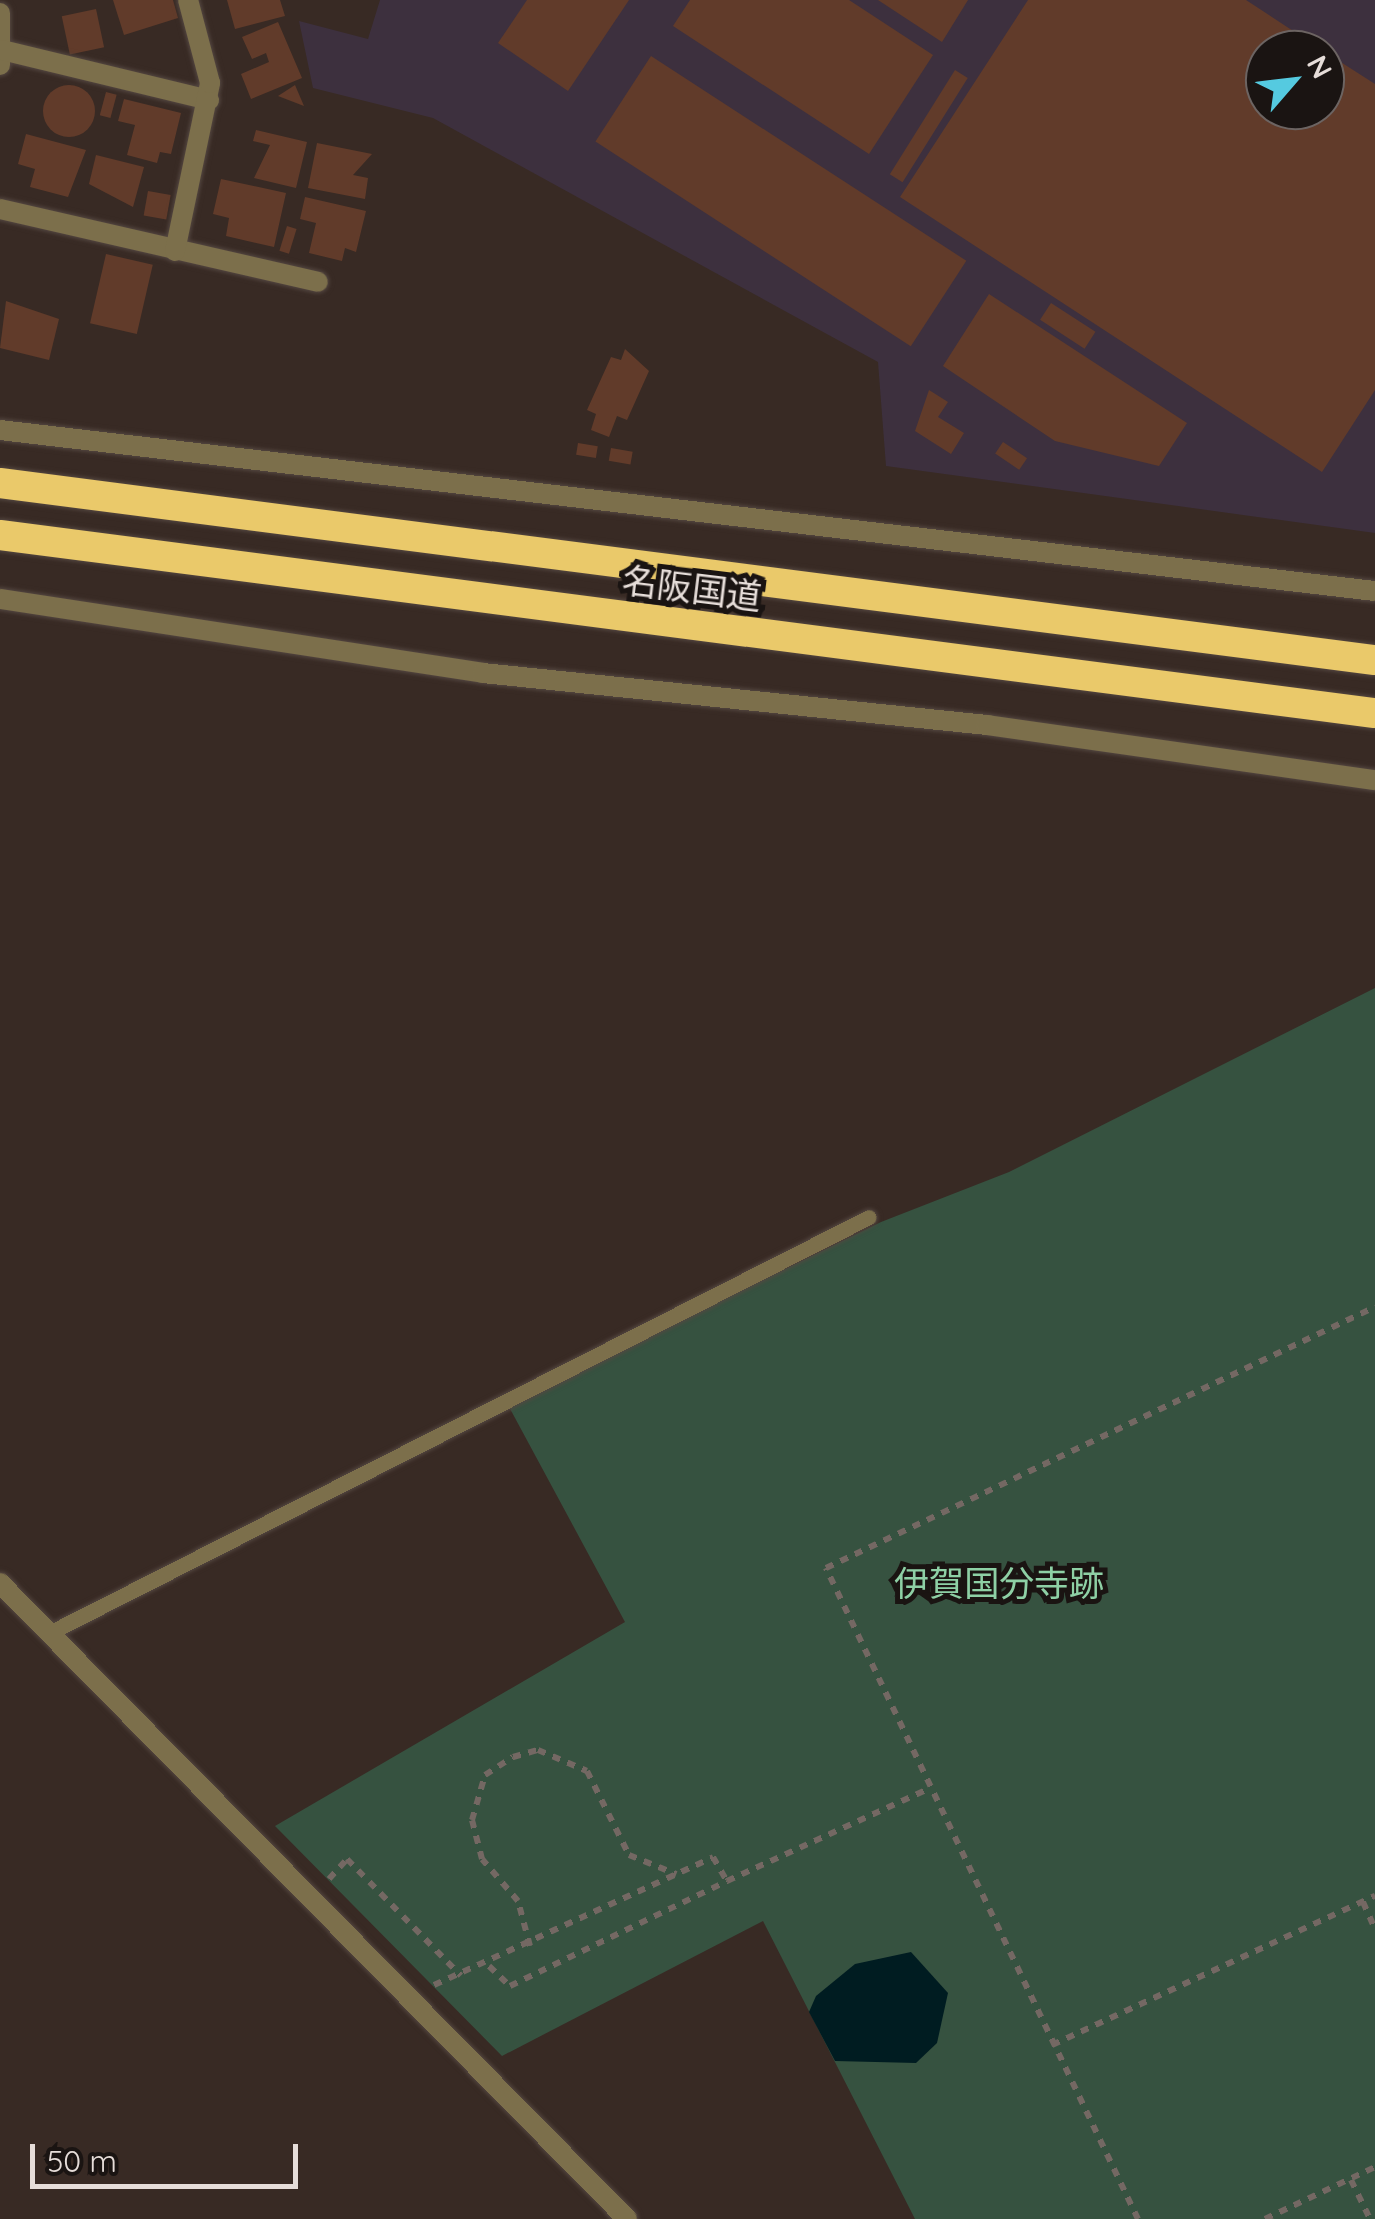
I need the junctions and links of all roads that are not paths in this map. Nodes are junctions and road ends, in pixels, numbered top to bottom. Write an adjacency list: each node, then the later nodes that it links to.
1 (188, 0): 4 (street)
2 (0, 13): 3 (street)
3 (1, 58): 4 (street)
4 (210, 100): 6 (street)
5 (0, 208): 6 (street)
6 (175, 251): 7 (street)
7 (318, 282)
8 (0, 430): 11 (street)
9 (0, 484): 13 (highway, 名阪国道)
10 (0, 536): 14 (highway, 名阪国道)
11 (1375, 591)
12 (0, 599): 15 (street)
13 (1375, 660)
14 (1375, 713)
15 (1375, 780)
16 (869, 1217): 18 (lane)
17 (0, 1583): 18 (street)
18 (49, 1633): 19 (street)
19 (627, 2219)

